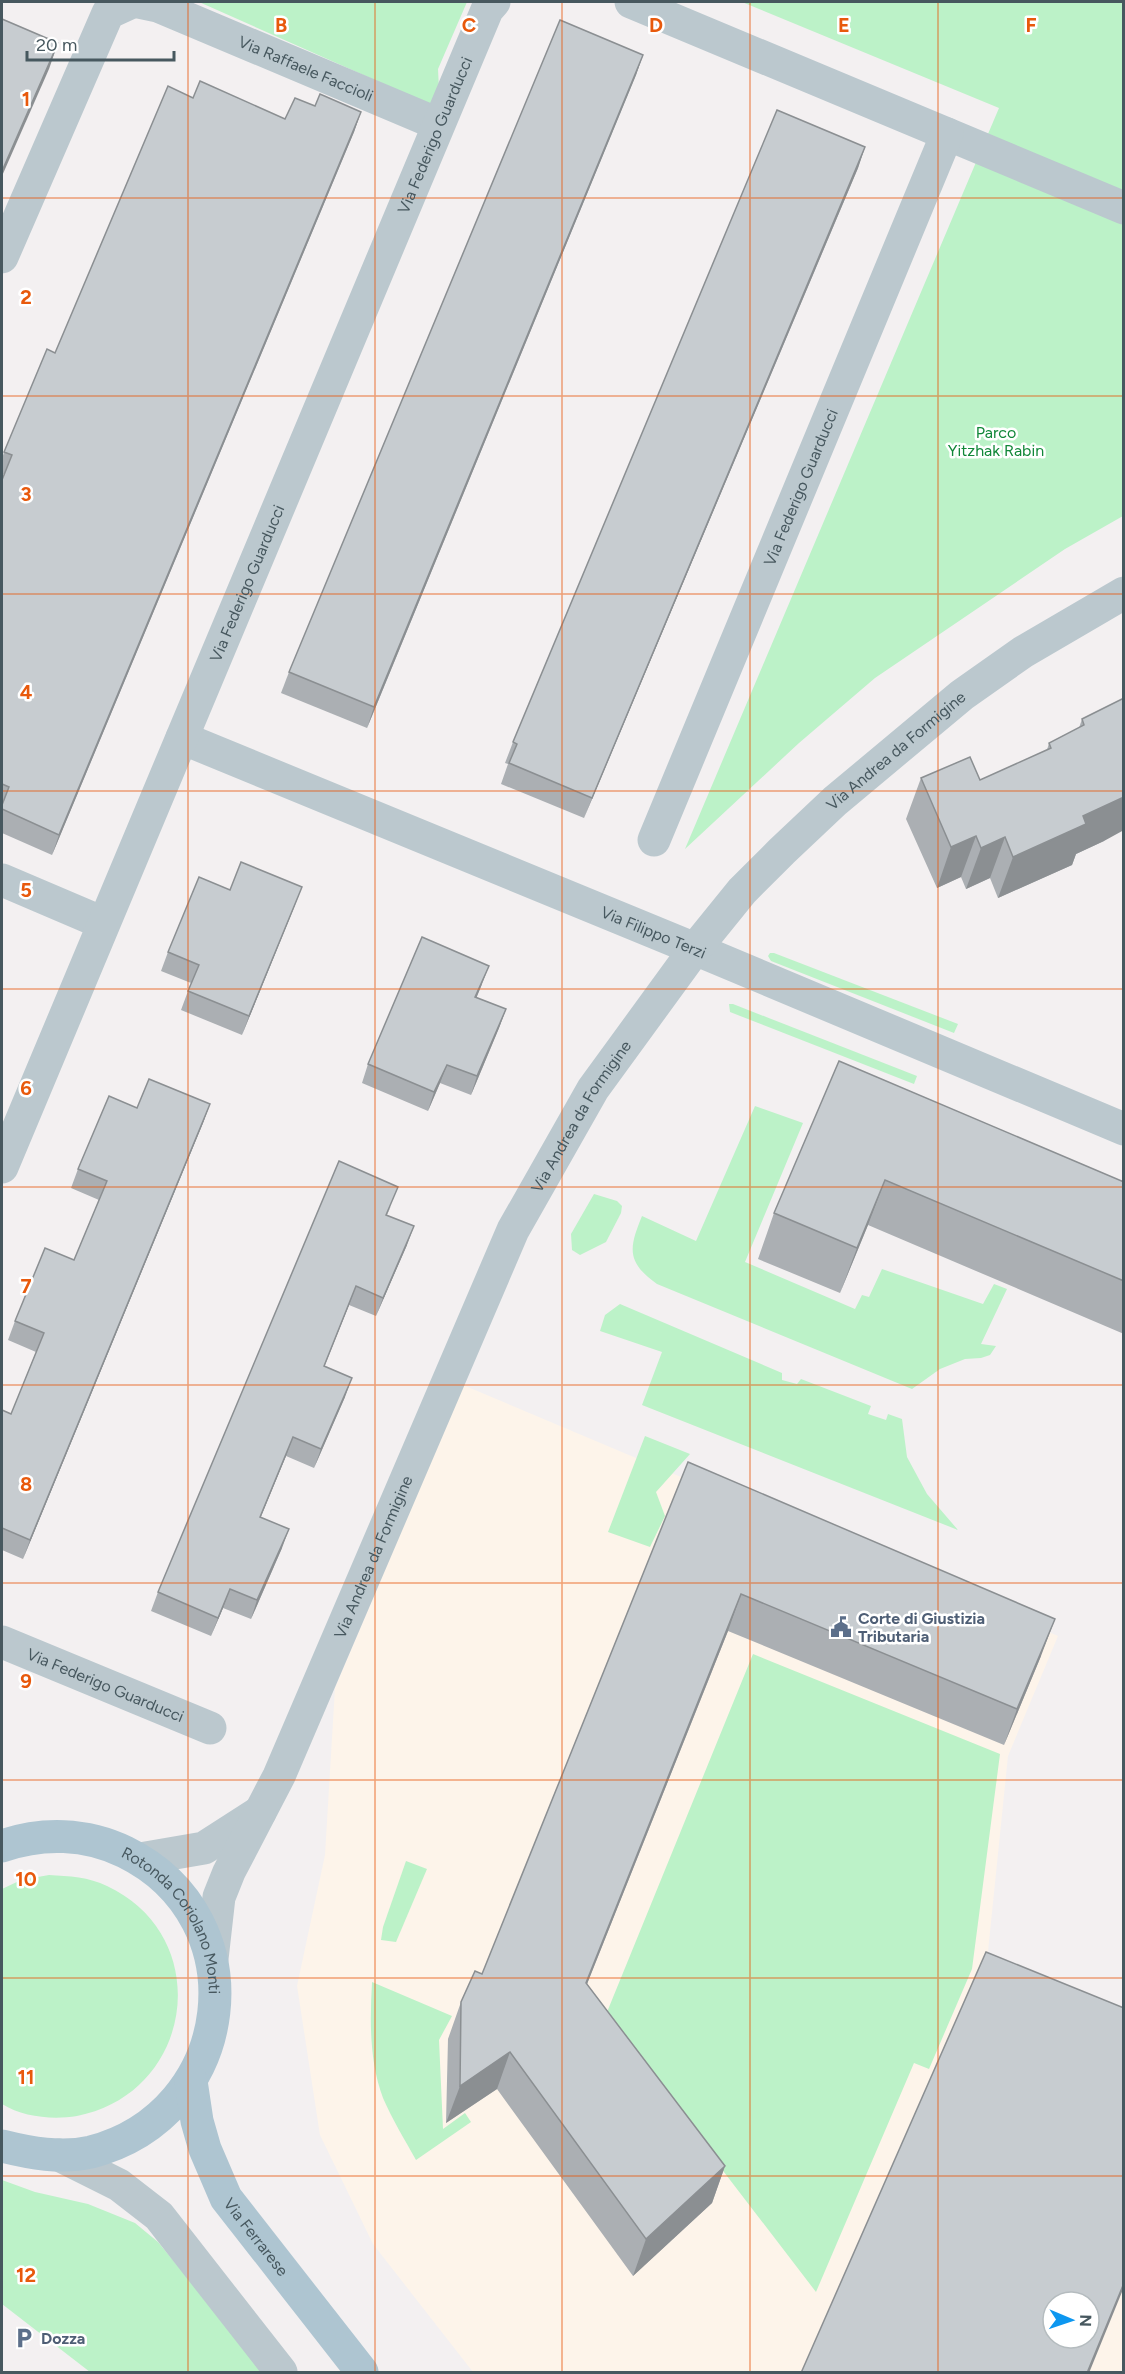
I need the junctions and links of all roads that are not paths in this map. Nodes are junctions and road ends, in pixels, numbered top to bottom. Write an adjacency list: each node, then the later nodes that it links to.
1 (132, 2): 8 (street)
2 (139, 2): 5 (street, Via Raffaele Faccioli)
3 (494, 2): 5 (street, Via Federigo Guarducci)
4 (632, 2): 6 (street)
5 (438, 124): 10 (street, Via Federigo Guarducci)
6 (947, 134): 7 (street); 11 (street, Via Federigo Guarducci)
7 (1124, 208)
8 (2, 256)
9 (1124, 593): 14 (street, Via Andrea da Formigine)
10 (182, 738): 13 (street, Via Federigo Guarducci); 14 (street, Via Filippo Terzi)
11 (654, 840)
12 (2, 879): 13 (street)
13 (103, 923): 16 (street, Via Federigo Guarducci)
14 (695, 949): 15 (street, Via Filippo Terzi); 19 (street, Via Andrea da Formigine)
15 (1124, 1129)
16 (2, 1167)
17 (2, 1642): 18 (street, Via Federigo Guarducci)
18 (210, 1728)
19 (262, 1811): 21 (street); 22 (street, Via Andrea da Formigine)
20 (7, 1839): 21 (main road, Rotonda Coriolano Monti)
21 (140, 1859): 22 (main road, Rotonda Coriolano Monti)
22 (212, 1959): 23 (main road, Rotonda Coriolano Monti)
23 (191, 2081): 25 (main road, Rotonda Coriolano Monti); 27 (main road, Via Ferrarese)
24 (2, 2146): 25 (main road, Rotonda Coriolano Monti)
25 (59, 2155): 26 (street)
26 (281, 2373)
27 (362, 2373)

